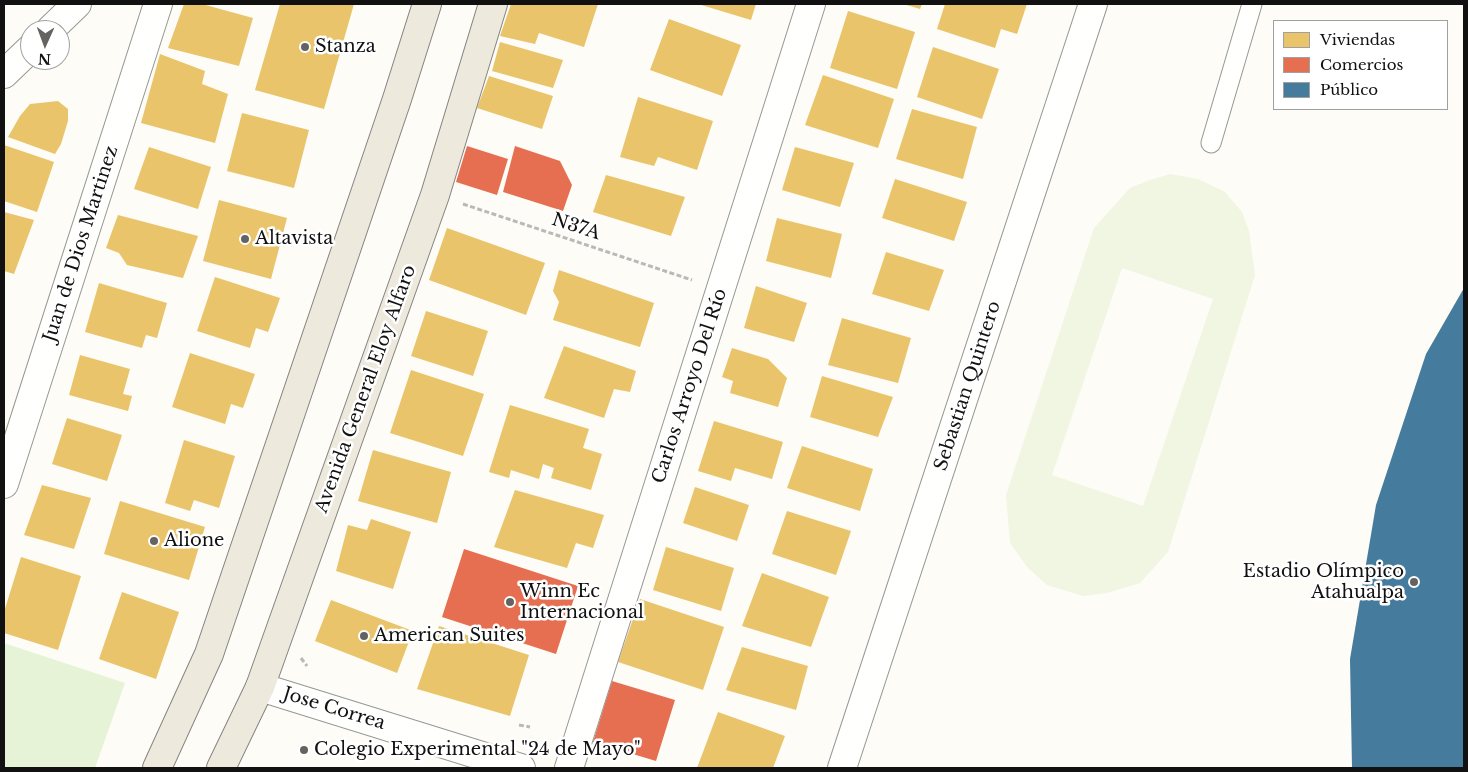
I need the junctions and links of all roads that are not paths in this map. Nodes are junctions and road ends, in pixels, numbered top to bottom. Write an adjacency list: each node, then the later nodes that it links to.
1 (77, 4): 8 (street)
2 (158, 4): 12 (street, Juan de Dios Martinez)
3 (427, 4): 14 (main road)
4 (494, 4): 13 (main road, Avenida General Eloy Alfaro)
5 (811, 4): 17 (street, Carlos Arroyo Del Río)
6 (1093, 4): 18 (street, Sebastian Quintero)
7 (1252, 4): 11 (lane)
8 (60, 20)
9 (20, 59): 10 (street)
10 (4, 74)
11 (1211, 143)
12 (4, 484)
13 (260, 686): 15 (main road, Avenida General Eloy Alfaro); 16 (street, Jose Correa)
14 (157, 768)
15 (221, 768)
16 (521, 768)
17 (569, 768)
18 (842, 768)

